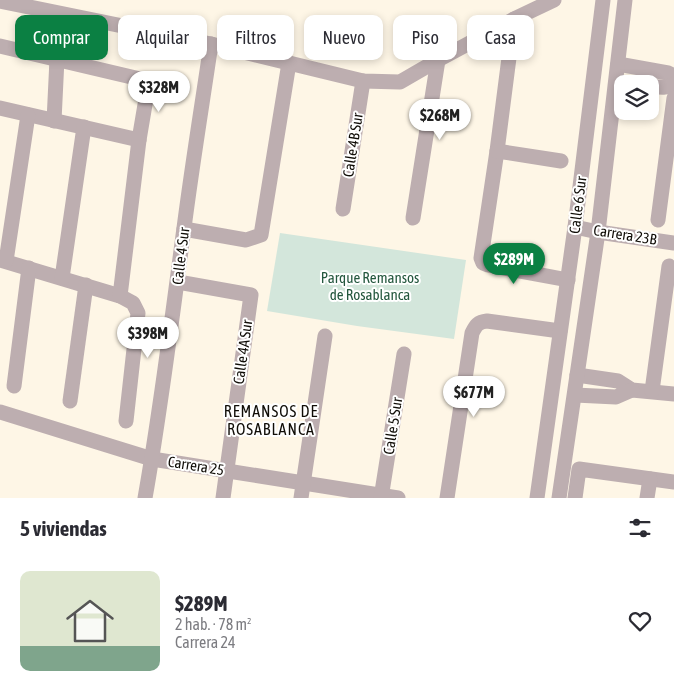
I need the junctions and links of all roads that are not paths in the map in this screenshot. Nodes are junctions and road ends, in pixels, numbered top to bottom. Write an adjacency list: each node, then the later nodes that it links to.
1 (554, 0): 5 (street)
2 (603, 0): 34 (street, Calle 6 Sur)
3 (625, 0): 14 (street, Calle 6 Sur)
4 (0, 2): 6 (street)
5 (522, 15)
6 (211, 44): 13 (street); 35 (street, Calle 4 Sur)
7 (0, 46): 8 (street)
8 (15, 49)
9 (57, 60): 26 (street)
10 (61, 60): 18 (street)
11 (438, 60): 17 (street); 32 (street)
12 (509, 60): 29 (street)
13 (289, 63): 17 (street); 35 (street)
14 (618, 64): 15 (street, Calle 6 Sur); 16 (street)
15 (617, 75)
16 (674, 76)
17 (363, 80): 31 (street, Calle 4B Sur)
18 (149, 81): 20 (street); 28 (street)
19 (674, 84): 21 (street)
20 (174, 86)
21 (659, 86)
22 (674, 98): 33 (street)
23 (614, 99): 36 (street, Calle 6 Sur)
24 (0, 108): 25 (street)
25 (28, 115): 26 (street); 38 (street)
26 (54, 120): 27 (street)
27 (84, 127): 28 (street); 41 (street)
28 (139, 140): 45 (street)
29 (497, 151): 30 (street); 42 (street)
30 (561, 161)
31 (343, 210)
32 (413, 218)
33 (658, 220)
34 (575, 226): 36 (street, Carrera 23B); 42 (street, Calle 6 Sur)
35 (184, 229): 43 (street, Calle 4 Sur)
36 (598, 232): 37 (street, Carrera 23B); 49 (street, Calle 6 Sur)
37 (674, 242)
38 (3, 260): 40 (street)
39 (669, 266): 52 (street)
40 (29, 268): 41 (street); 50 (street)
41 (62, 278): 44 (street)
42 (568, 280): 46 (street, Calle 6 Sur)
43 (178, 282): 58 (street, Calle 4 Sur); 59 (street, Calle 4A Sur)
44 (86, 285): 45 (street); 55 (street)
45 (120, 296): 57 (street)
46 (560, 331): 67 (street); 68 (street, Calle 6 Sur)
47 (325, 336): 62 (street)
48 (404, 354): 63 (street, Calle 5 Sur)
49 (578, 374): 51 (street); 54 (street, Calle 6 Sur)
50 (14, 386)
51 (632, 390): 52 (street); 54 (street)
52 (652, 392): 53 (street)
53 (674, 394)
54 (574, 395): 69 (street, Calle 6 Sur)
55 (70, 401)
56 (0, 412): 58 (street, Carrera 25)
57 (126, 421)
58 (152, 459): 59 (street, Carrera 25); 64 (street, Calle 4 Sur)
59 (227, 471): 62 (street, Carrera 25); 65 (street, Calle 4A Sur)
60 (650, 479): 61 (street); 70 (street); 71 (street)
61 (674, 482)
62 (302, 490): 63 (street, Carrera 25)
63 (382, 497): 66 (street, Carrera 25)
64 (145, 498)
65 (223, 498)
66 (398, 498)
67 (447, 498)
68 (537, 498)
69 (560, 498)
70 (575, 498)
71 (647, 498)

